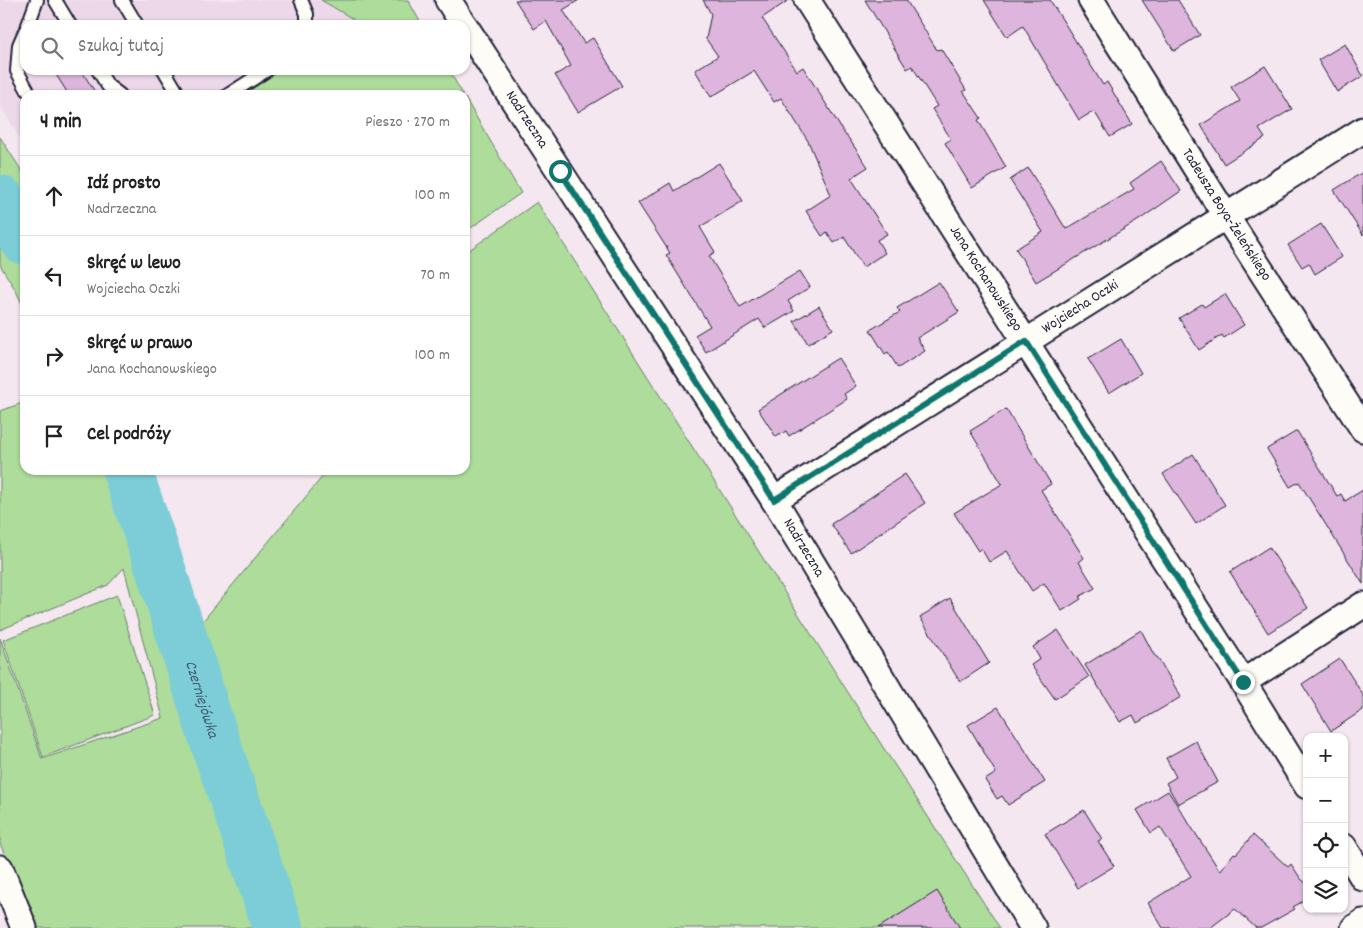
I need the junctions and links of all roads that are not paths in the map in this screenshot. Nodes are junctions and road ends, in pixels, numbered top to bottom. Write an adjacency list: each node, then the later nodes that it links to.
1 (37, 0): 8 (lane)
2 (55, 0): 9 (lane)
3 (122, 0): 10 (lane)
4 (301, 0): 11 (lane)
5 (448, 0): 12 (street, Nadrzeczna)
6 (808, 0): 24 (street, Jana Kochanowskiego)
7 (1091, 0): 23 (street, Tadeusza Boya-Żeleńskiego)
8 (30, 20)
9 (67, 20)
10 (134, 20)
11 (307, 20)
12 (461, 20)
13 (470, 34): 26 (street, Nadrzeczna)
14 (20, 43): 18 (lane)
15 (101, 75): 19 (lane)
16 (167, 75): 20 (lane)
17 (259, 75): 21 (lane)
18 (27, 90)
19 (113, 90)
20 (176, 90)
21 (236, 90)
22 (1363, 130): 23 (street, Wojciecha Oczki)
23 (1226, 216): 24 (street, Wojciecha Oczki); 25 (street, Tadeusza Boya-Żeleńskiego)
24 (1026, 341): 26 (street, Wojciecha Oczki); 28 (street, Jana Kochanowskiego)
25 (1363, 429)
26 (774, 500): 35 (street, Nadrzeczna)
27 (1363, 605): 28 (street)
28 (1243, 682): 29 (street, Jana Kochanowskiego)
29 (1303, 780)
30 (1348, 854): 32 (street)
31 (0, 868): 34 (street)
32 (1363, 878)
33 (1363, 922): 36 (street)
34 (24, 928)
35 (1033, 928)
36 (1354, 928)

